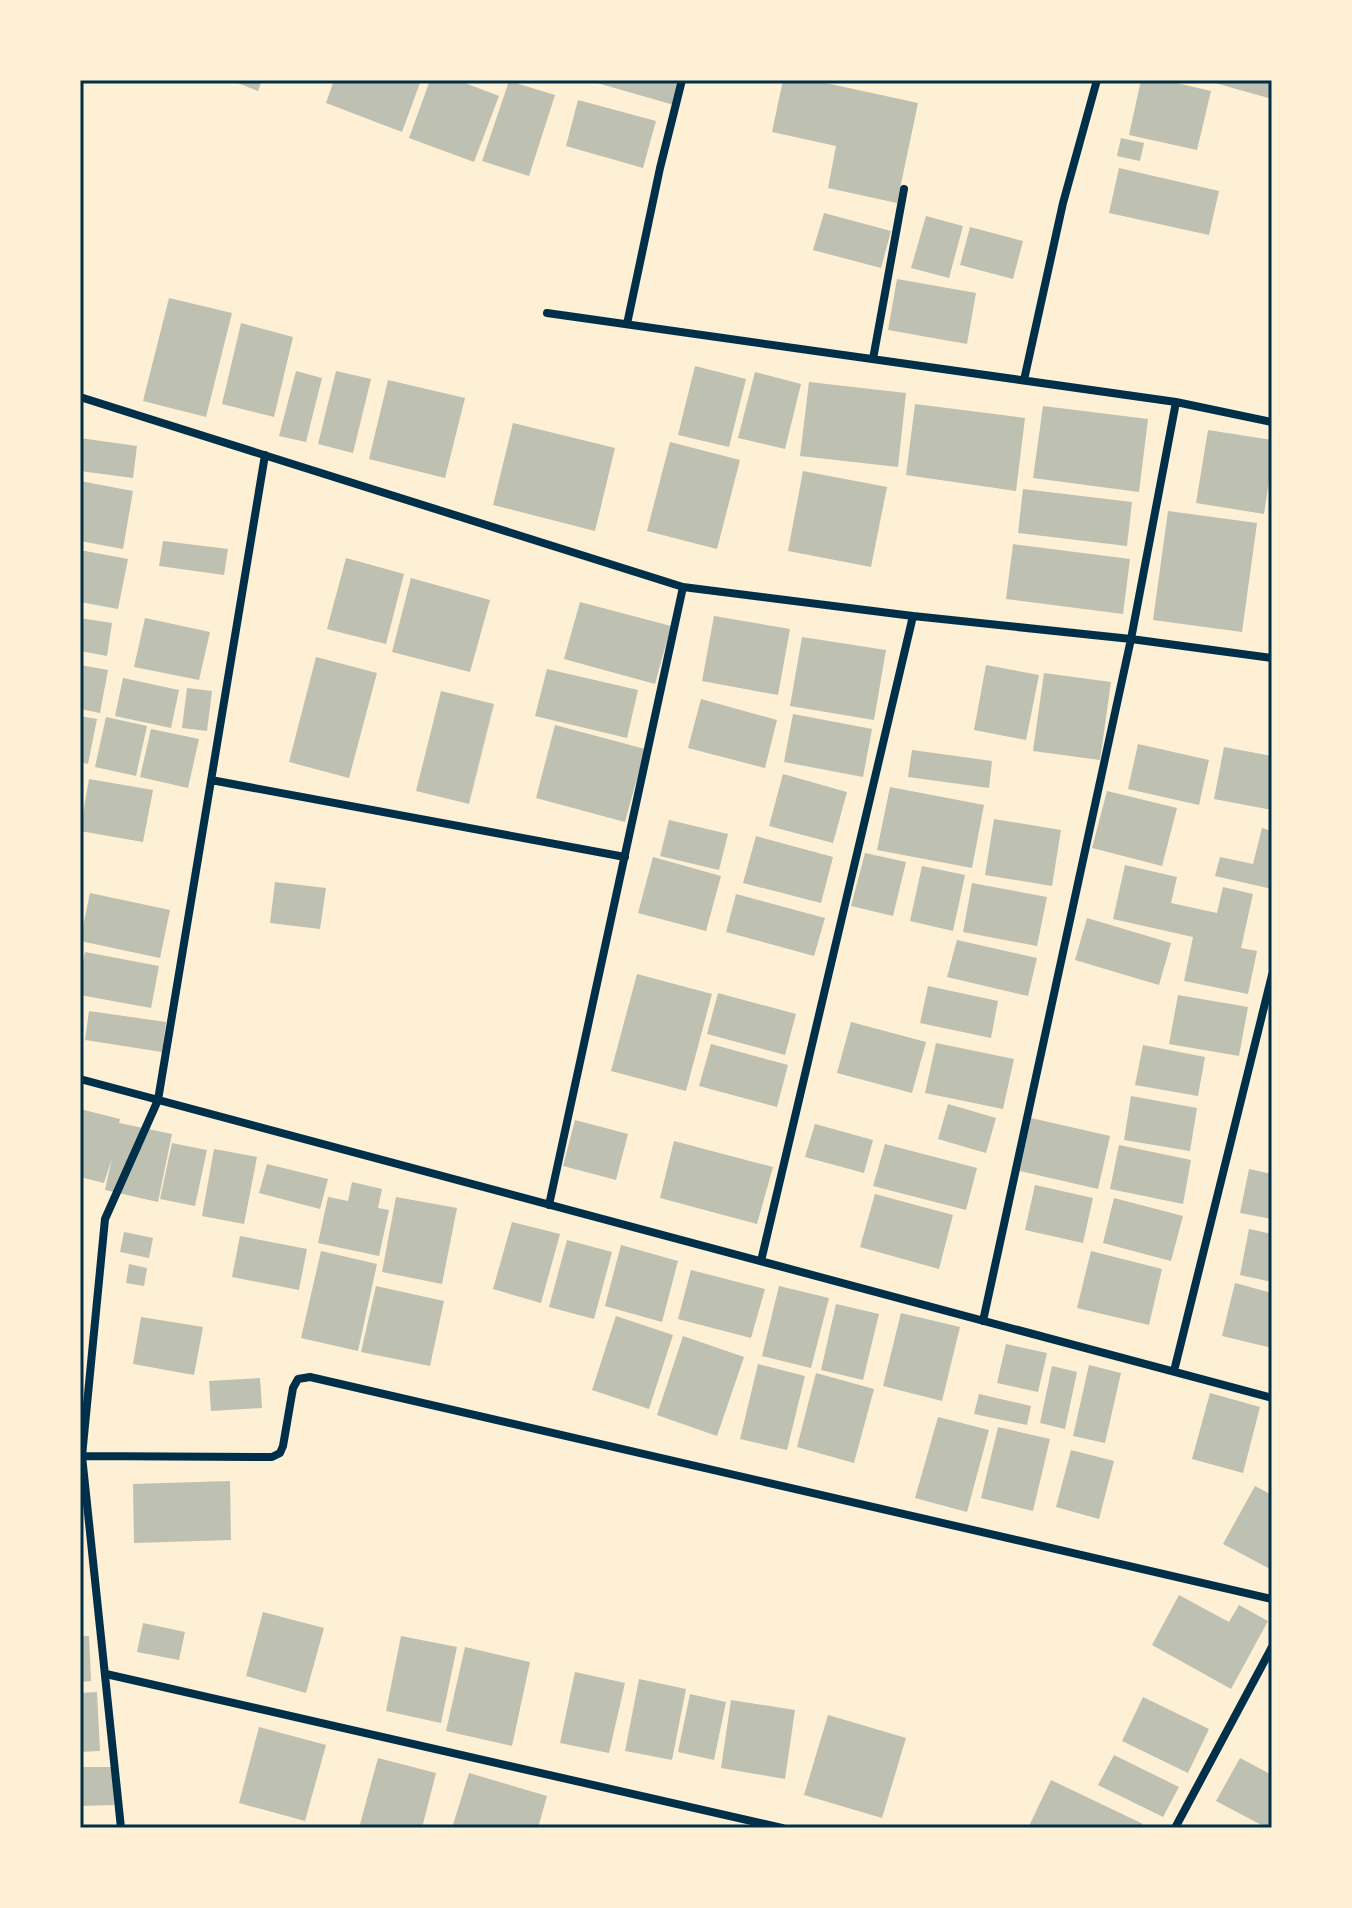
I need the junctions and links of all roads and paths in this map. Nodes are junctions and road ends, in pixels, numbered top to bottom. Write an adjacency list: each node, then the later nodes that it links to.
1 (682, 80): 5 (street)
2 (1097, 80): 7 (street)
3 (904, 189): 6 (street)
4 (547, 313): 5 (street)
5 (627, 324): 6 (street)
6 (873, 359): 7 (street)
7 (1024, 380): 9 (street)
8 (80, 397): 11 (street)
9 (1176, 402): 10 (street); 14 (street)
10 (1272, 422)
11 (265, 455): 12 (street); 16 (street)
12 (683, 587): 13 (street); 17 (street)
13 (913, 616): 14 (street); 22 (street)
14 (1131, 639): 15 (street); 23 (street)
15 (1272, 658)
16 (211, 780): 17 (street); 20 (street)
17 (625, 857): 21 (street)
18 (1272, 975): 24 (street)
19 (80, 1079): 20 (street)
20 (158, 1100): 21 (street); 26 (street)
21 (549, 1205): 22 (street)
22 (761, 1261): 23 (street)
23 (983, 1321): 24 (street)
24 (1174, 1371): 25 (street)
25 (1272, 1398)
26 (81, 1456): 27 (street); 29 (street)
27 (1272, 1599)
28 (1272, 1647): 32 (street)
29 (106, 1674): 30 (street); 31 (street)
30 (121, 1828)
31 (782, 1828)
32 (1175, 1828)

